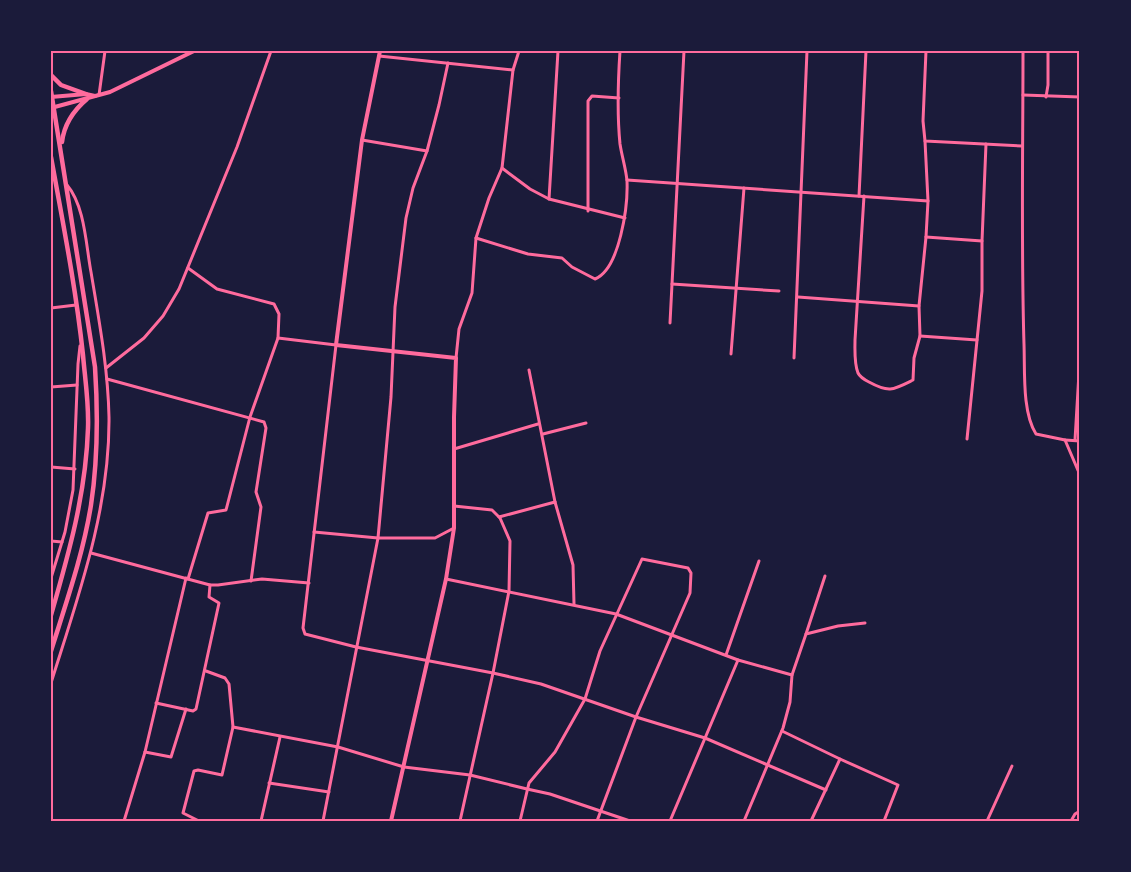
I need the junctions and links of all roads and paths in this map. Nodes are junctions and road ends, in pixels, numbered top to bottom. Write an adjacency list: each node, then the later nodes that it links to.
1 (105, 51): 18 (street)
2 (271, 51): 48 (street)
3 (519, 51): 15 (street)
4 (558, 51): 41 (street)
5 (620, 51): 23 (street)
6 (684, 51): 36 (street)
7 (807, 51): 38 (street)
8 (866, 51): 39 (street)
9 (926, 51): 26 (street)
10 (1023, 51): 19 (street)
11 (1048, 51): 21 (street)
12 (192, 52): 18 (street)
13 (379, 54): 14 (street); 25 (street)
14 (448, 63): 15 (street); 30 (street)
15 (513, 70): 32 (street)
16 (51, 75): 20 (main road)
17 (51, 95): 20 (street); 24 (main road)
18 (98, 95): 20 (street)
19 (1023, 95): 21 (street); 28 (street)
20 (87, 97): 24 (street); 29 (main road)
21 (1046, 97): 22 (street)
22 (1080, 97)
23 (619, 98): 33 (street); 43 (street)
24 (52, 107): 29 (main road)
25 (362, 140): 30 (street); 62 (street)
26 (925, 141): 27 (street); 42 (street)
27 (986, 144): 28 (street); 47 (street)
28 (1022, 146): 78 (street)
29 (61, 148): 35 (main road)
30 (427, 151): 63 (street)
31 (51, 157): 34 (main road)
32 (502, 168): 41 (street); 46 (street)
33 (627, 180): 36 (street); 44 (street)
34 (53, 182): 54 (main road)
35 (66, 183): 68 (street); 110 (main road)
36 (678, 183): 37 (street); 49 (street)
37 (744, 188): 38 (street); 50 (street)
38 (801, 192): 39 (street); 52 (street)
39 (859, 196): 40 (street)
40 (864, 196): 42 (street); 53 (street)
41 (549, 199): 43 (street)
42 (928, 201): 45 (street)
43 (588, 210): 44 (street)
44 (625, 218): 46 (street)
45 (926, 237): 47 (street); 55 (street)
46 (476, 238): 66 (street)
47 (982, 241): 60 (street)
48 (188, 268): 59 (street); 68 (street)
49 (672, 284): 50 (street); 57 (street)
50 (736, 288): 51 (street); 64 (street)
51 (779, 291)
52 (797, 297): 53 (street); 67 (street)
53 (858, 301): 55 (street); 58 (street)
54 (76, 305): 56 (street); 61 (main road)
55 (919, 306): 58 (street)
56 (51, 308)
57 (670, 323)
58 (920, 336): 60 (street)
59 (278, 338): 62 (street); 73 (street)
60 (977, 340): 77 (street)
61 (81, 341): 71 (street); 105 (main road)
62 (336, 345): 63 (street); 89 (street)
63 (394, 352): 66 (street); 90 (street)
64 (731, 354)
65 (1080, 356): 79 (street)
66 (456, 358): 81 (street)
67 (794, 358)
68 (105, 369): 70 (street)
69 (529, 370): 75 (street)
70 (106, 379): 73 (street); 93 (street)
71 (77, 385): 72 (street); 83 (street)
72 (51, 387)
73 (250, 417): 97 (street); 99 (street)
74 (586, 423): 76 (street)
75 (539, 424): 76 (street); 81 (street)
76 (543, 434): 85 (street)
77 (967, 439)
78 (1065, 440): 79 (street); 84 (street)
79 (1075, 441): 80 (street)
80 (1080, 441)
81 (454, 449): 86 (street)
82 (51, 467): 83 (street)
83 (75, 469): 92 (street)
84 (1080, 475)
85 (555, 502): 87 (street); 103 (street)
86 (454, 506): 87 (street); 88 (street)
87 (499, 517): 102 (street)
88 (454, 528): 90 (street); 98 (street)
89 (314, 532): 90 (street); 100 (street)
90 (378, 538): 109 (street)
91 (51, 541): 92 (street)
92 (62, 542): 96 (street)
93 (90, 552): 97 (street); 117 (street)
94 (759, 561): 111 (street)
95 (825, 576): 108 (street)
96 (51, 578)
97 (187, 579): 101 (street); 119 (street)
98 (446, 579): 102 (street); 112 (street)
99 (250, 581): 100 (street); 101 (street)
100 (309, 583): 109 (street)
101 (210, 585): 114 (street)
102 (509, 591): 103 (street); 115 (street)
103 (574, 604): 104 (street)
104 (616, 614): 107 (street); 107 (street); 118 (street)
105 (51, 615)
106 (865, 623): 108 (street)
107 (672, 634): 111 (street); 121 (street)
108 (806, 634): 116 (street)
109 (356, 647): 112 (street); 126 (street)
110 (51, 651)
111 (726, 655): 113 (street)
112 (428, 660): 115 (street); 130 (street)
113 (738, 660): 116 (street); 125 (street)
114 (206, 671): 120 (street); 122 (street)
115 (493, 673): 118 (street); 132 (street)
116 (792, 675): 123 (street)
117 (51, 683)
118 (585, 699): 121 (street); 134 (street)
119 (156, 703): 120 (street); 127 (street)
120 (186, 709): 127 (street)
121 (636, 717): 125 (street); 137 (street)
122 (232, 727): 124 (street); 140 (street)
123 (782, 730): 128 (street); 129 (street)
124 (280, 737): 126 (street); 133 (street)
125 (705, 738): 129 (street); 148 (street)
126 (338, 747): 130 (street); 136 (street)
127 (145, 752): 139 (street)
128 (840, 759): 135 (street); 151 (street)
129 (767, 765): 135 (street); 149 (street)
130 (404, 766): 132 (street); 143 (street)
131 (1012, 766): 152 (street)
132 (470, 775): 134 (street); 144 (street)
133 (269, 783): 136 (street); 141 (street)
134 (527, 789): 137 (street); 145 (street)
135 (826, 790): 150 (street)
136 (329, 792): 142 (street)
137 (601, 810): 146 (street); 147 (street)
138 (1080, 811): 153 (street)
139 (124, 821)
140 (199, 821)
141 (261, 821)
142 (323, 821)
143 (391, 821)
144 (460, 821)
145 (520, 821)
146 (597, 821)
147 (630, 821)
148 (670, 821)
149 (744, 821)
150 (811, 821)
151 (884, 821)
152 (987, 821)
153 (1071, 821)

